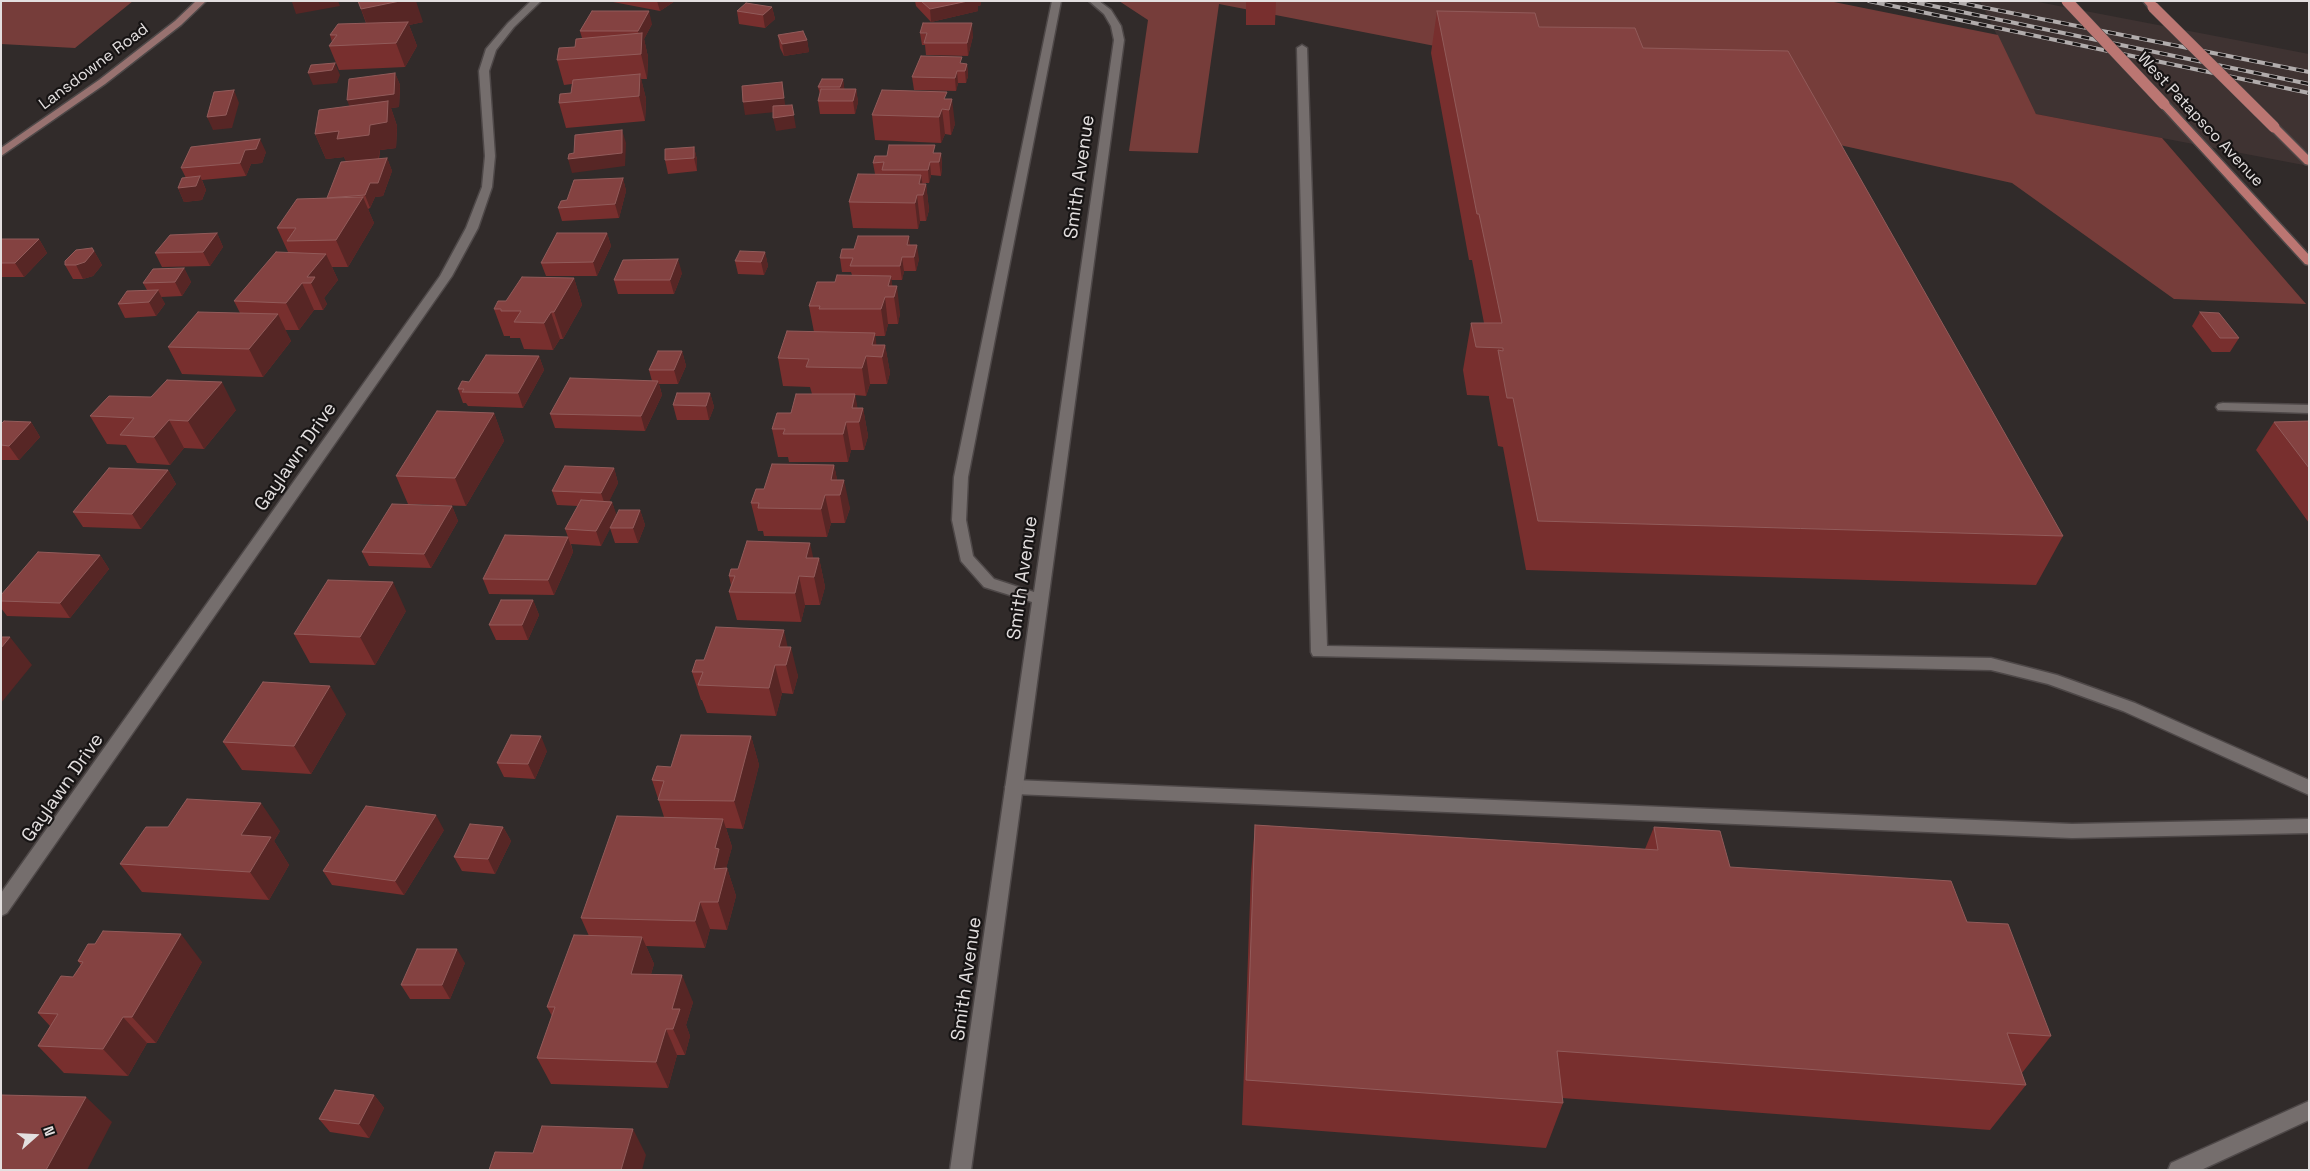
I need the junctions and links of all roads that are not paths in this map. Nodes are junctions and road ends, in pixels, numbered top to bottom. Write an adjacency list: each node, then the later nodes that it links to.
1 (202, 1): 8 (street, Lansdowne Road)
2 (537, 1): 17 (street, Gaylawn Drive)
3 (1057, 1): 13 (street)
4 (1093, 1): 13 (street, Smith Avenue)
5 (2067, 1): 10 (main road, West Patapsco Avenue, bridge)
6 (2150, 4): 9 (main road, bridge)
7 (1302, 48): 15 (street)
8 (1, 153)
9 (2309, 162)
10 (2309, 262)
11 (2224, 407): 12 (street)
12 (2309, 410)
13 (1040, 599): 14 (street, Smith Avenue)
14 (1014, 787): 16 (street); 19 (street, Smith Avenue)
15 (2309, 788)
16 (2309, 826)
17 (1, 908)
18 (2309, 1110): 20 (street)
19 (960, 1170)
20 (2178, 1170)

